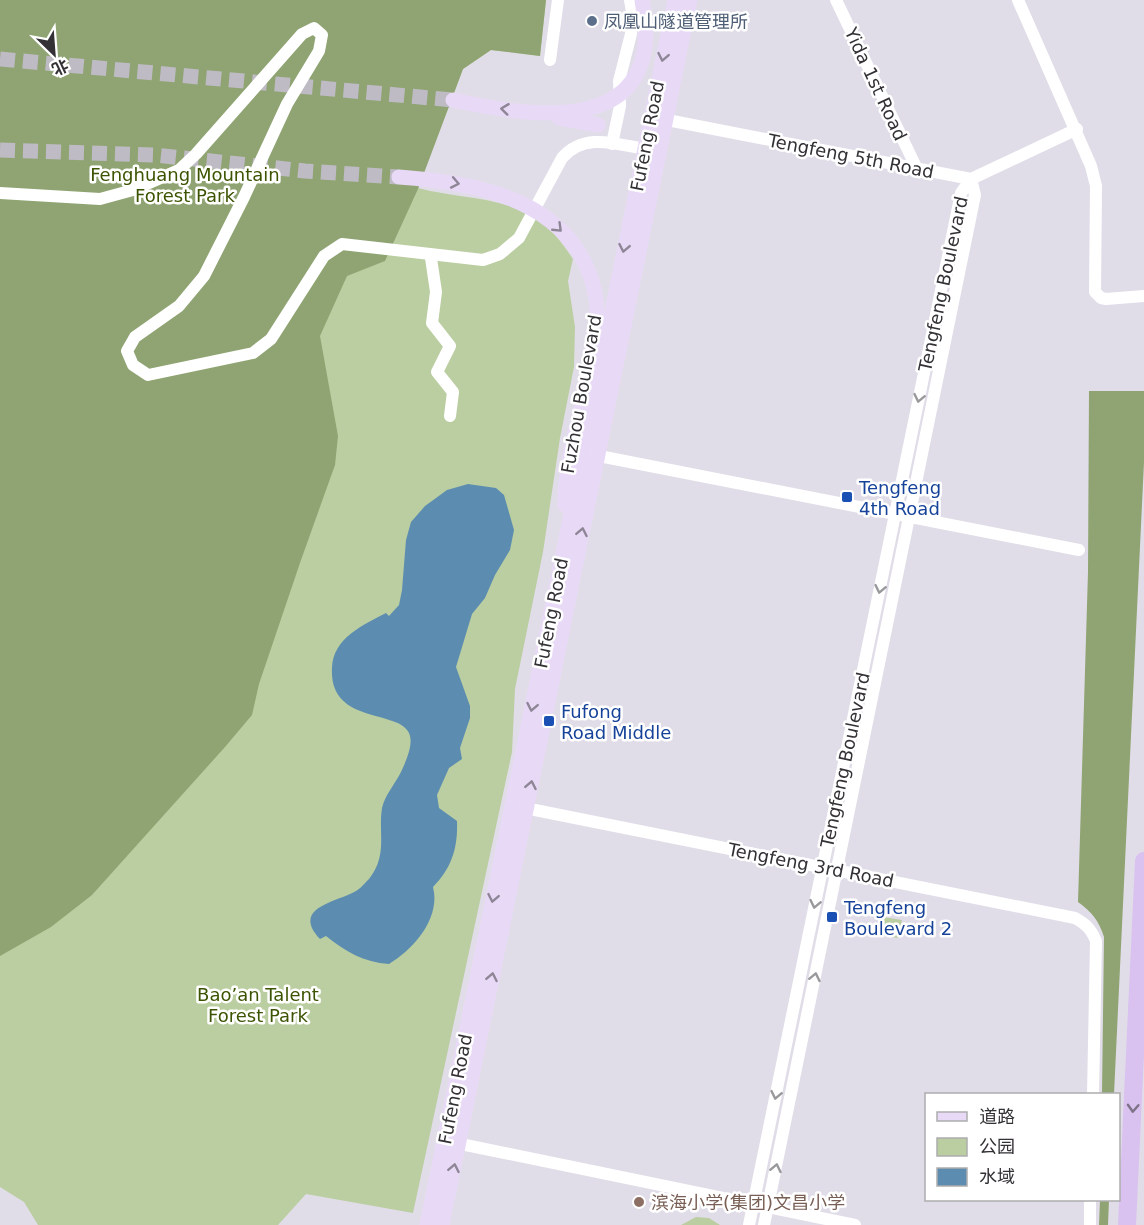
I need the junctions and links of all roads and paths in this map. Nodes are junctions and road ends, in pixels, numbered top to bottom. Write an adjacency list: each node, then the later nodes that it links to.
1 (558, 0): 8 (street)
2 (630, 0): 14 (street)
3 (642, 0): 10 (main road)
4 (675, 0): 11 (main road, Fufeng Road, one-way to 11)
5 (690, 0): 11 (main road, Fufeng Road)
6 (836, 0): 16 (street, Yida 1st Road)
7 (1018, 0): 13 (street)
8 (550, 60)
9 (453, 100): 10 (main road, one-way to 9)
10 (534, 113): 12 (main road)
11 (658, 118): 15 (main road, Fufeng Road); 16 (street, Tengfeng 5th Road); 23 (main road, Fufeng Road)
12 (598, 125)
13 (1077, 129): 18 (street); 21 (street)
14 (612, 144): 15 (street); 19 (street)
15 (644, 149): 23 (main road, Fufeng Road, one-way to 23)
16 (917, 169): 18 (street, Tengfeng 5th Road)
17 (399, 177): 26 (main road, Fuzhou Boulevard, one-way to 26)
18 (971, 179): 24 (street, Tengfeng Boulevard, one-way to 24); 25 (street, Tengfeng Boulevard)
19 (0, 193)
20 (431, 258): 22 (street)
21 (1144, 296)
22 (450, 416)
23 (590, 454): 24 (street); 26 (main road, Fufeng Road); 28 (main road, Fufeng Road, one-way to 23)
24 (895, 514): 25 (street); 31 (street, Tengfeng Boulevard, one-way to 31)
25 (909, 517): 27 (street); 32 (street, Tengfeng Boulevard)
26 (568, 525): 28 (main road, Fufeng Road)
27 (1080, 550)
28 (547, 669): 29 (main road, Fufeng Road)
29 (519, 807): 31 (street, Tengfeng 3rd Road); 34 (main road, Fufeng Road)
30 (1144, 861): 44 (highway, one-way to 44)
31 (823, 868): 32 (street, Tengfeng 3rd Road); 36 (street, Tengfeng Boulevard, one-way to 36)
32 (837, 871): 33 (street, Tengfeng 3rd Road); 37 (street, Tengfeng Boulevard, one-way to 32)
33 (1093, 1093)
34 (451, 1143): 36 (street); 38 (main road, Fufeng Road); 39 (main road, Fufeng Road, one-way to 34)
35 (1090, 1201): 43 (street)
36 (753, 1204): 37 (street); 40 (street, Tengfeng Boulevard)
37 (768, 1207): 41 (street, Tengfeng Boulevard); 42 (street)
38 (427, 1225)
39 (442, 1225)
40 (749, 1225)
41 (764, 1225)
42 (855, 1225)
43 (1090, 1225)
44 (1127, 1225)

